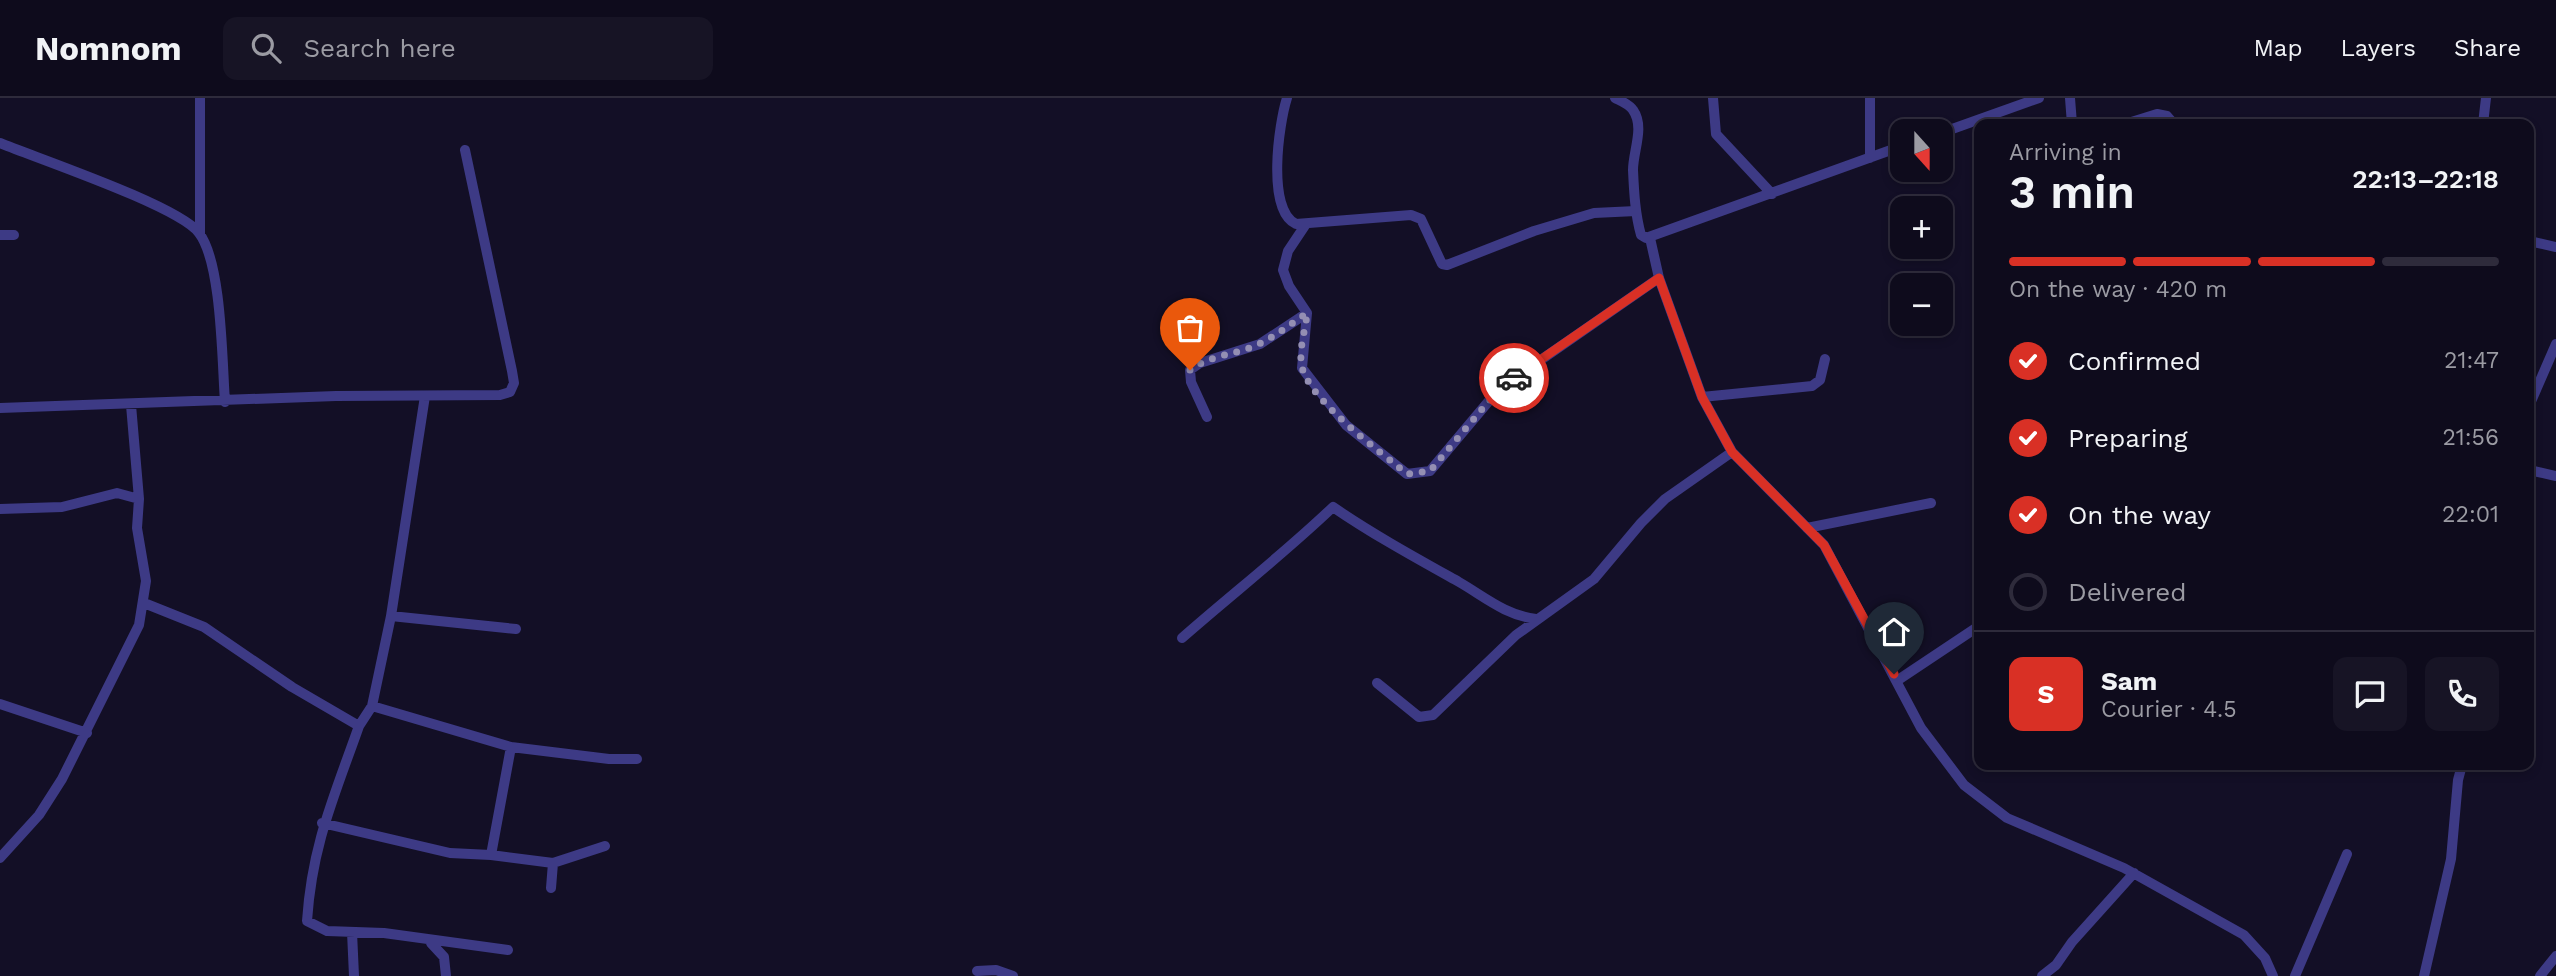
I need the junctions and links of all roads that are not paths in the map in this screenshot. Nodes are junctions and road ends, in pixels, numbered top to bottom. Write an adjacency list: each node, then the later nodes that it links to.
1 (200, 98): 23 (street)
2 (1287, 98): 22 (street)
3 (1615, 98): 21 (street)
4 (1713, 98): 20 (street)
5 (1870, 98): 19 (street)
6 (2039, 98): 9 (street)
7 (2070, 98): 10 (street)
8 (2486, 98): 13 (street)
9 (1980, 119)
10 (2072, 119)
11 (2141, 119): 12 (street)
12 (2170, 119)
13 (2484, 119)
14 (1974, 121): 15 (street)
15 (1953, 129)
16 (0, 143): 23 (street)
17 (465, 149): 36 (street)
18 (1890, 150): 19 (street)
19 (1870, 158): 20 (street)
20 (1772, 194): 26 (street)
21 (1636, 211): 22 (street); 26 (street)
22 (1306, 224): 30 (street)
23 (200, 234): 38 (street)
24 (0, 235): 25 (street)
25 (14, 235)
26 (1650, 238): 29 (street)
27 (2534, 242): 28 (street)
28 (2556, 247)
29 (1659, 278): 30 (street); 37 (street)
30 (1307, 313): 34 (street)
31 (1177, 334): 34 (street)
32 (2556, 344): 35 (street)
33 (1825, 359): 37 (street)
34 (1195, 366): 41 (street)
35 (2534, 395)
36 (425, 396): 38 (street); 50 (street)
37 (1702, 397): 42 (street)
38 (225, 402): 39 (street)
39 (131, 405): 40 (street); 45 (street)
40 (0, 408)
41 (1207, 417)
42 (1732, 452): 48 (street); 51 (street)
43 (2534, 471): 44 (street)
44 (2556, 476)
45 (139, 499): 47 (street); 49 (street)
46 (1931, 503): 48 (street)
47 (0, 509)
48 (1807, 528): 55 (street)
49 (144, 603): 59 (street); 60 (street)
50 (391, 616): 52 (street); 58 (street)
51 (1536, 619): 54 (street); 56 (street)
52 (516, 629)
53 (1974, 629): 55 (street)
54 (1182, 638)
55 (1898, 680): 70 (street)
56 (1377, 683)
57 (0, 704): 60 (street)
58 (372, 706): 59 (street); 61 (street)
59 (359, 726): 64 (street)
60 (88, 733): 67 (street)
61 (511, 747): 62 (street); 68 (street)
62 (637, 760)
63 (2461, 770): 83 (street)
64 (322, 823): 68 (street); 72 (street)
65 (605, 846): 69 (street)
66 (2347, 854): 82 (street)
67 (1, 855)
68 (491, 855): 69 (street)
69 (553, 863): 71 (street)
70 (2134, 873): 80 (street); 81 (street)
71 (551, 888)
72 (352, 932): 73 (street); 77 (street)
73 (429, 941): 74 (street); 78 (street)
74 (508, 950)
75 (2556, 956): 84 (street)
76 (977, 971): 79 (street)
77 (354, 976)
78 (446, 976)
79 (1013, 976)
80 (2042, 976)
81 (2273, 976)
82 (2295, 976)
83 (2424, 976)
84 (2540, 976)

